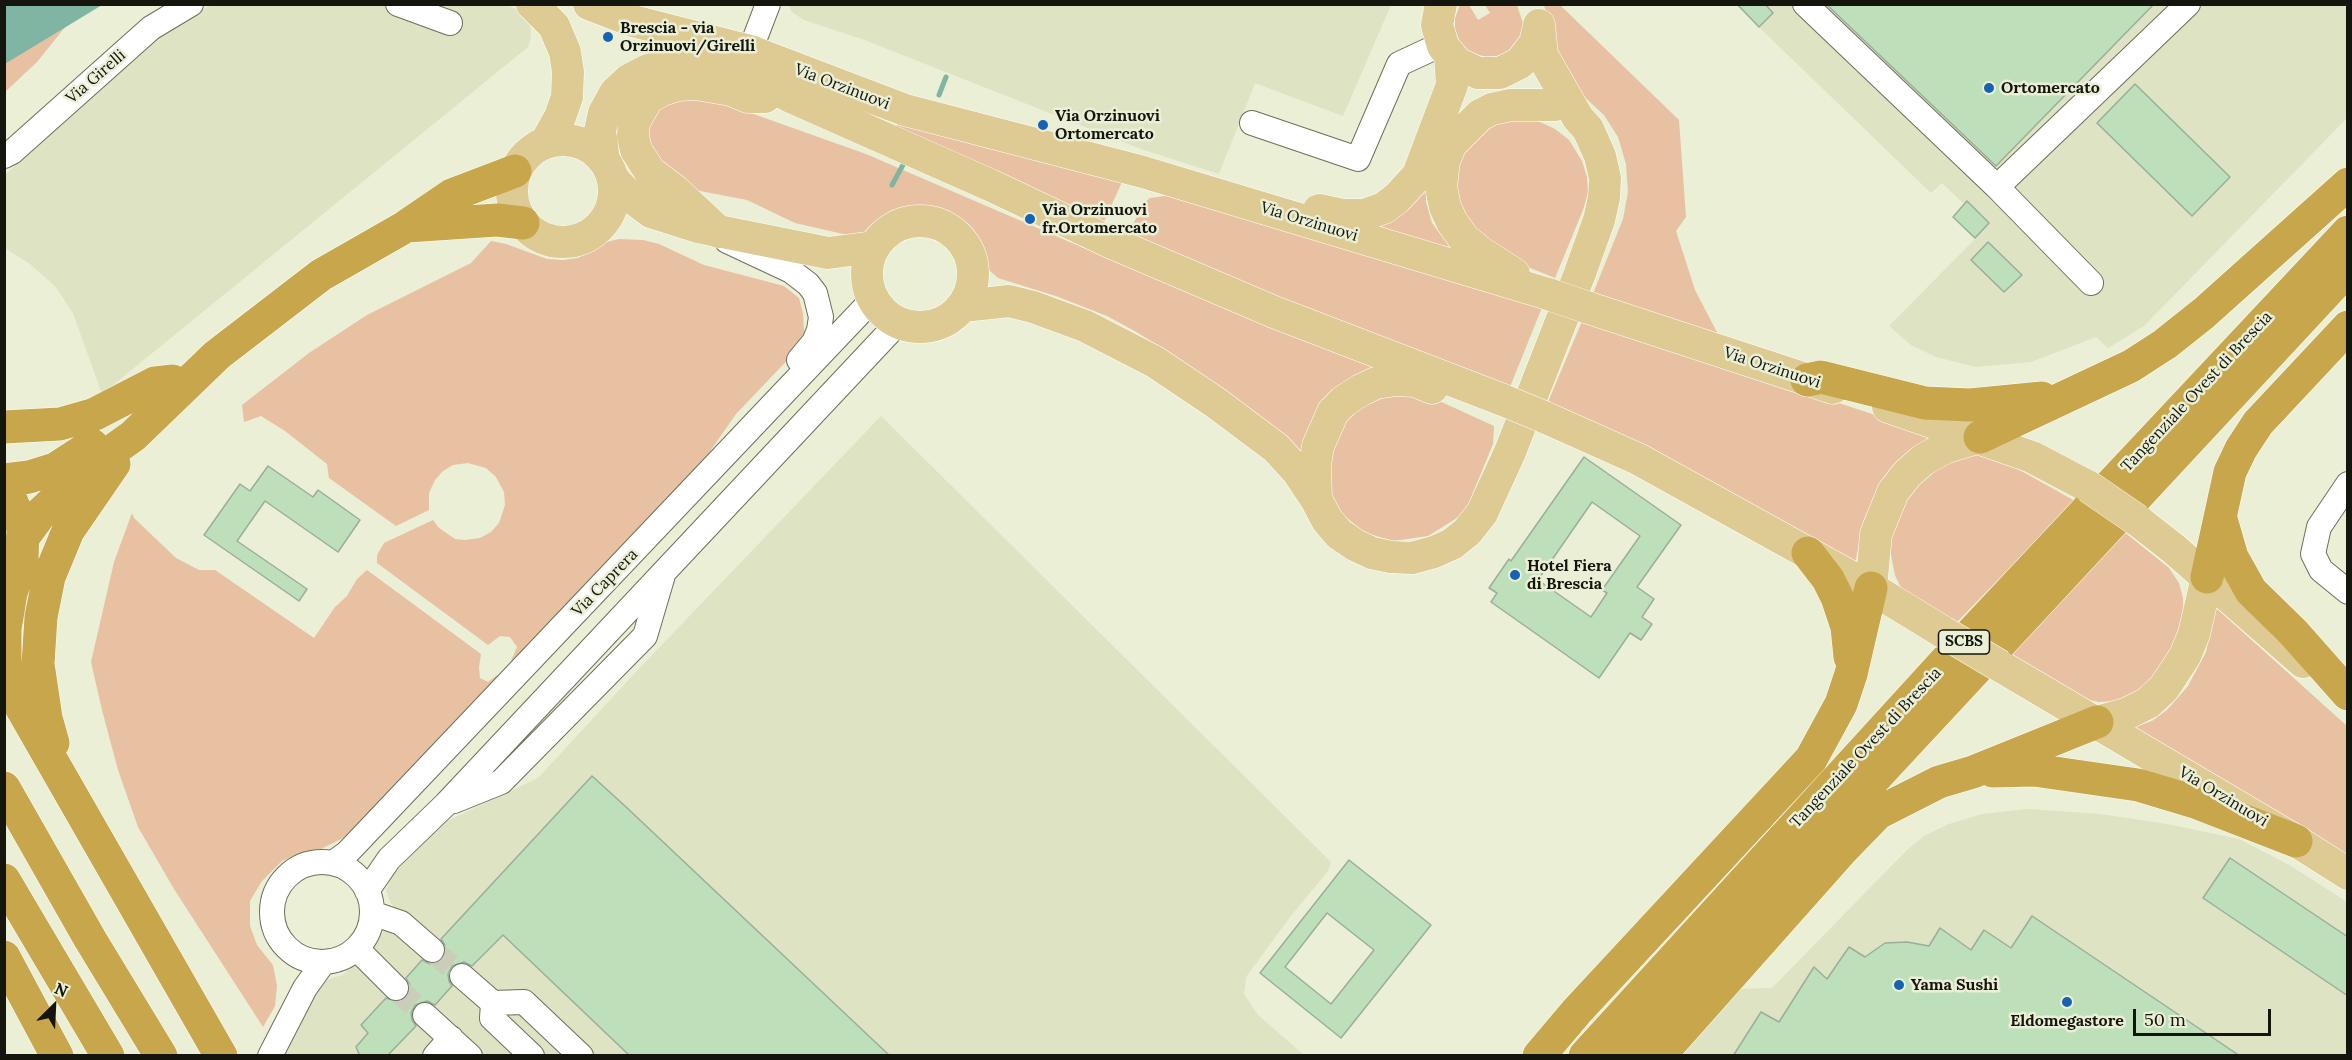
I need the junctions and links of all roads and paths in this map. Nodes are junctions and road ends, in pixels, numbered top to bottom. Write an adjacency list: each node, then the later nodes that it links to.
1 (191, 4): 20 (street, Via Girelli)
2 (398, 4): 11 (street)
3 (532, 4): 18 (main road)
4 (589, 4): 10 (main road, Via Orzinuovi)
5 (768, 4): 13 (street)
6 (1441, 4): 12 (main road)
7 (1805, 4): 24 (street)
8 (2188, 4): 24 (street)
9 (1537, 15): 14 (main road); 16 (main road)
10 (633, 21): 13 (main road, Via Orzinuovi); 15 (main road, Via Orzinuovi)
11 (450, 23)
12 (1446, 50): 14 (main road); 17 (street); 25 (main road)
13 (750, 51): 25 (main road, Via Orzinuovi)
14 (1494, 72): 16 (main road); 19 (main road)
15 (789, 96): 21 (main road); 30 (main road); 47 (main road, Via Orzinuovi)
16 (1566, 111): 19 (main road); 55 (main road)
17 (1252, 123)
18 (546, 142): 21 (main road); 22 (main road)
19 (1451, 144): 38 (main road)
20 (4, 156)
21 (608, 170): 26 (main road); 28 (main road)
22 (515, 171): 27 (main road); 29 (highway)
23 (2348, 184): 46 (highway)
24 (1996, 187): 36 (street)
25 (1223, 197): 38 (main road, Via Orzinuovi)
26 (651, 212): 28 (main road); 30 (main road)
27 (523, 223): 28 (main road); 29 (highway)
28 (602, 224)
29 (405, 226): 43 (highway)
30 (709, 229): 33 (main road); 51 (street)
31 (2348, 232): 86 (highway, Tangenziale Ovest di Brescia / SCBS)
32 (874, 247): 33 (main road); 35 (main road); 37 (main road)
33 (828, 253): 37 (main road)
34 (2348, 269): 86 (highway, Tangenziale Ovest di Brescia / SCBS)
35 (973, 271): 39 (main road); 40 (main road)
36 (2091, 283)
37 (870, 290): 41 (main road); 51 (street, Via Caprera)
38 (1545, 293): 44 (main road, Via Orzinuovi, bridge)
39 (1010, 301): 40 (main road); 55 (main road)
40 (963, 306): 41 (main road)
41 (898, 323): 74 (street, Via Caprera)
42 (2348, 327): 56 (highway)
43 (217, 354): 45 (highway); 49 (highway)
44 (1808, 380): 46 (highway); 50 (main road, Via Orzinuovi)
45 (173, 381): 48 (highway); 52 (highway)
46 (2087, 387): 50 (highway)
47 (1503, 400): 55 (main road); 58 (main road, Via Orzinuovi, bridge)
48 (4, 427)
49 (133, 436): 57 (highway); 69 (highway)
50 (1980, 437): 59 (main road, Via Orzinuovi, bridge); 60 (main road)
51 (738, 443): 71 (street, Via Caprera)
52 (4, 480)
53 (2348, 483): 61 (street)
54 (4, 492): 57 (highway)
55 (1316, 499)
56 (2220, 514): 59 (highway); 64 (highway)
57 (22, 539): 62 (highway)
58 (1809, 553): 60 (main road, Via Orzinuovi); 63 (highway)
59 (2207, 577): 65 (main road, Via Orzinuovi); 66 (main road)
60 (1872, 588): 63 (highway); 66 (main road, Via Orzinuovi, bridge)
61 (2348, 592)
62 (8, 598): 69 (highway)
63 (1851, 674): 95 (highway)
64 (2348, 694)
65 (2348, 700)
66 (2097, 722): 67 (highway); 70 (main road, Via Orzinuovi)
67 (1973, 772): 70 (highway); 86 (highway)
68 (4, 788): 91 (highway)
69 (68, 791): 87 (highway)
70 (2296, 841): 72 (main road, Via Orzinuovi)
71 (333, 863): 74 (street); 77 (street)
72 (2348, 874)
73 (4, 880): 90 (highway)
74 (370, 902): 75 (street, Via Caprera); 76 (street)
75 (357, 949): 79 (street); 81 (street)
76 (432, 950)
77 (293, 954): 79 (street); 84 (street)
78 (4, 957): 89 (highway)
79 (323, 963): 84 (street)
80 (462, 976): 82 (street)
81 (396, 988)
82 (493, 1003): 93 (street); 94 (street)
83 (426, 1015): 85 (street)
84 (288, 1019): 88 (street)
85 (443, 1047): 92 (street)
86 (1631, 1047): 96 (highway); 97 (highway, Tangenziale Ovest di Brescia / SCBS)
87 (221, 1055)
88 (271, 1055)
89 (57, 1056)
90 (108, 1056)
91 (161, 1056)
92 (470, 1056)
93 (532, 1056)
94 (581, 1056)
95 (1539, 1056)
96 (1568, 1056)
97 (1585, 1056)

